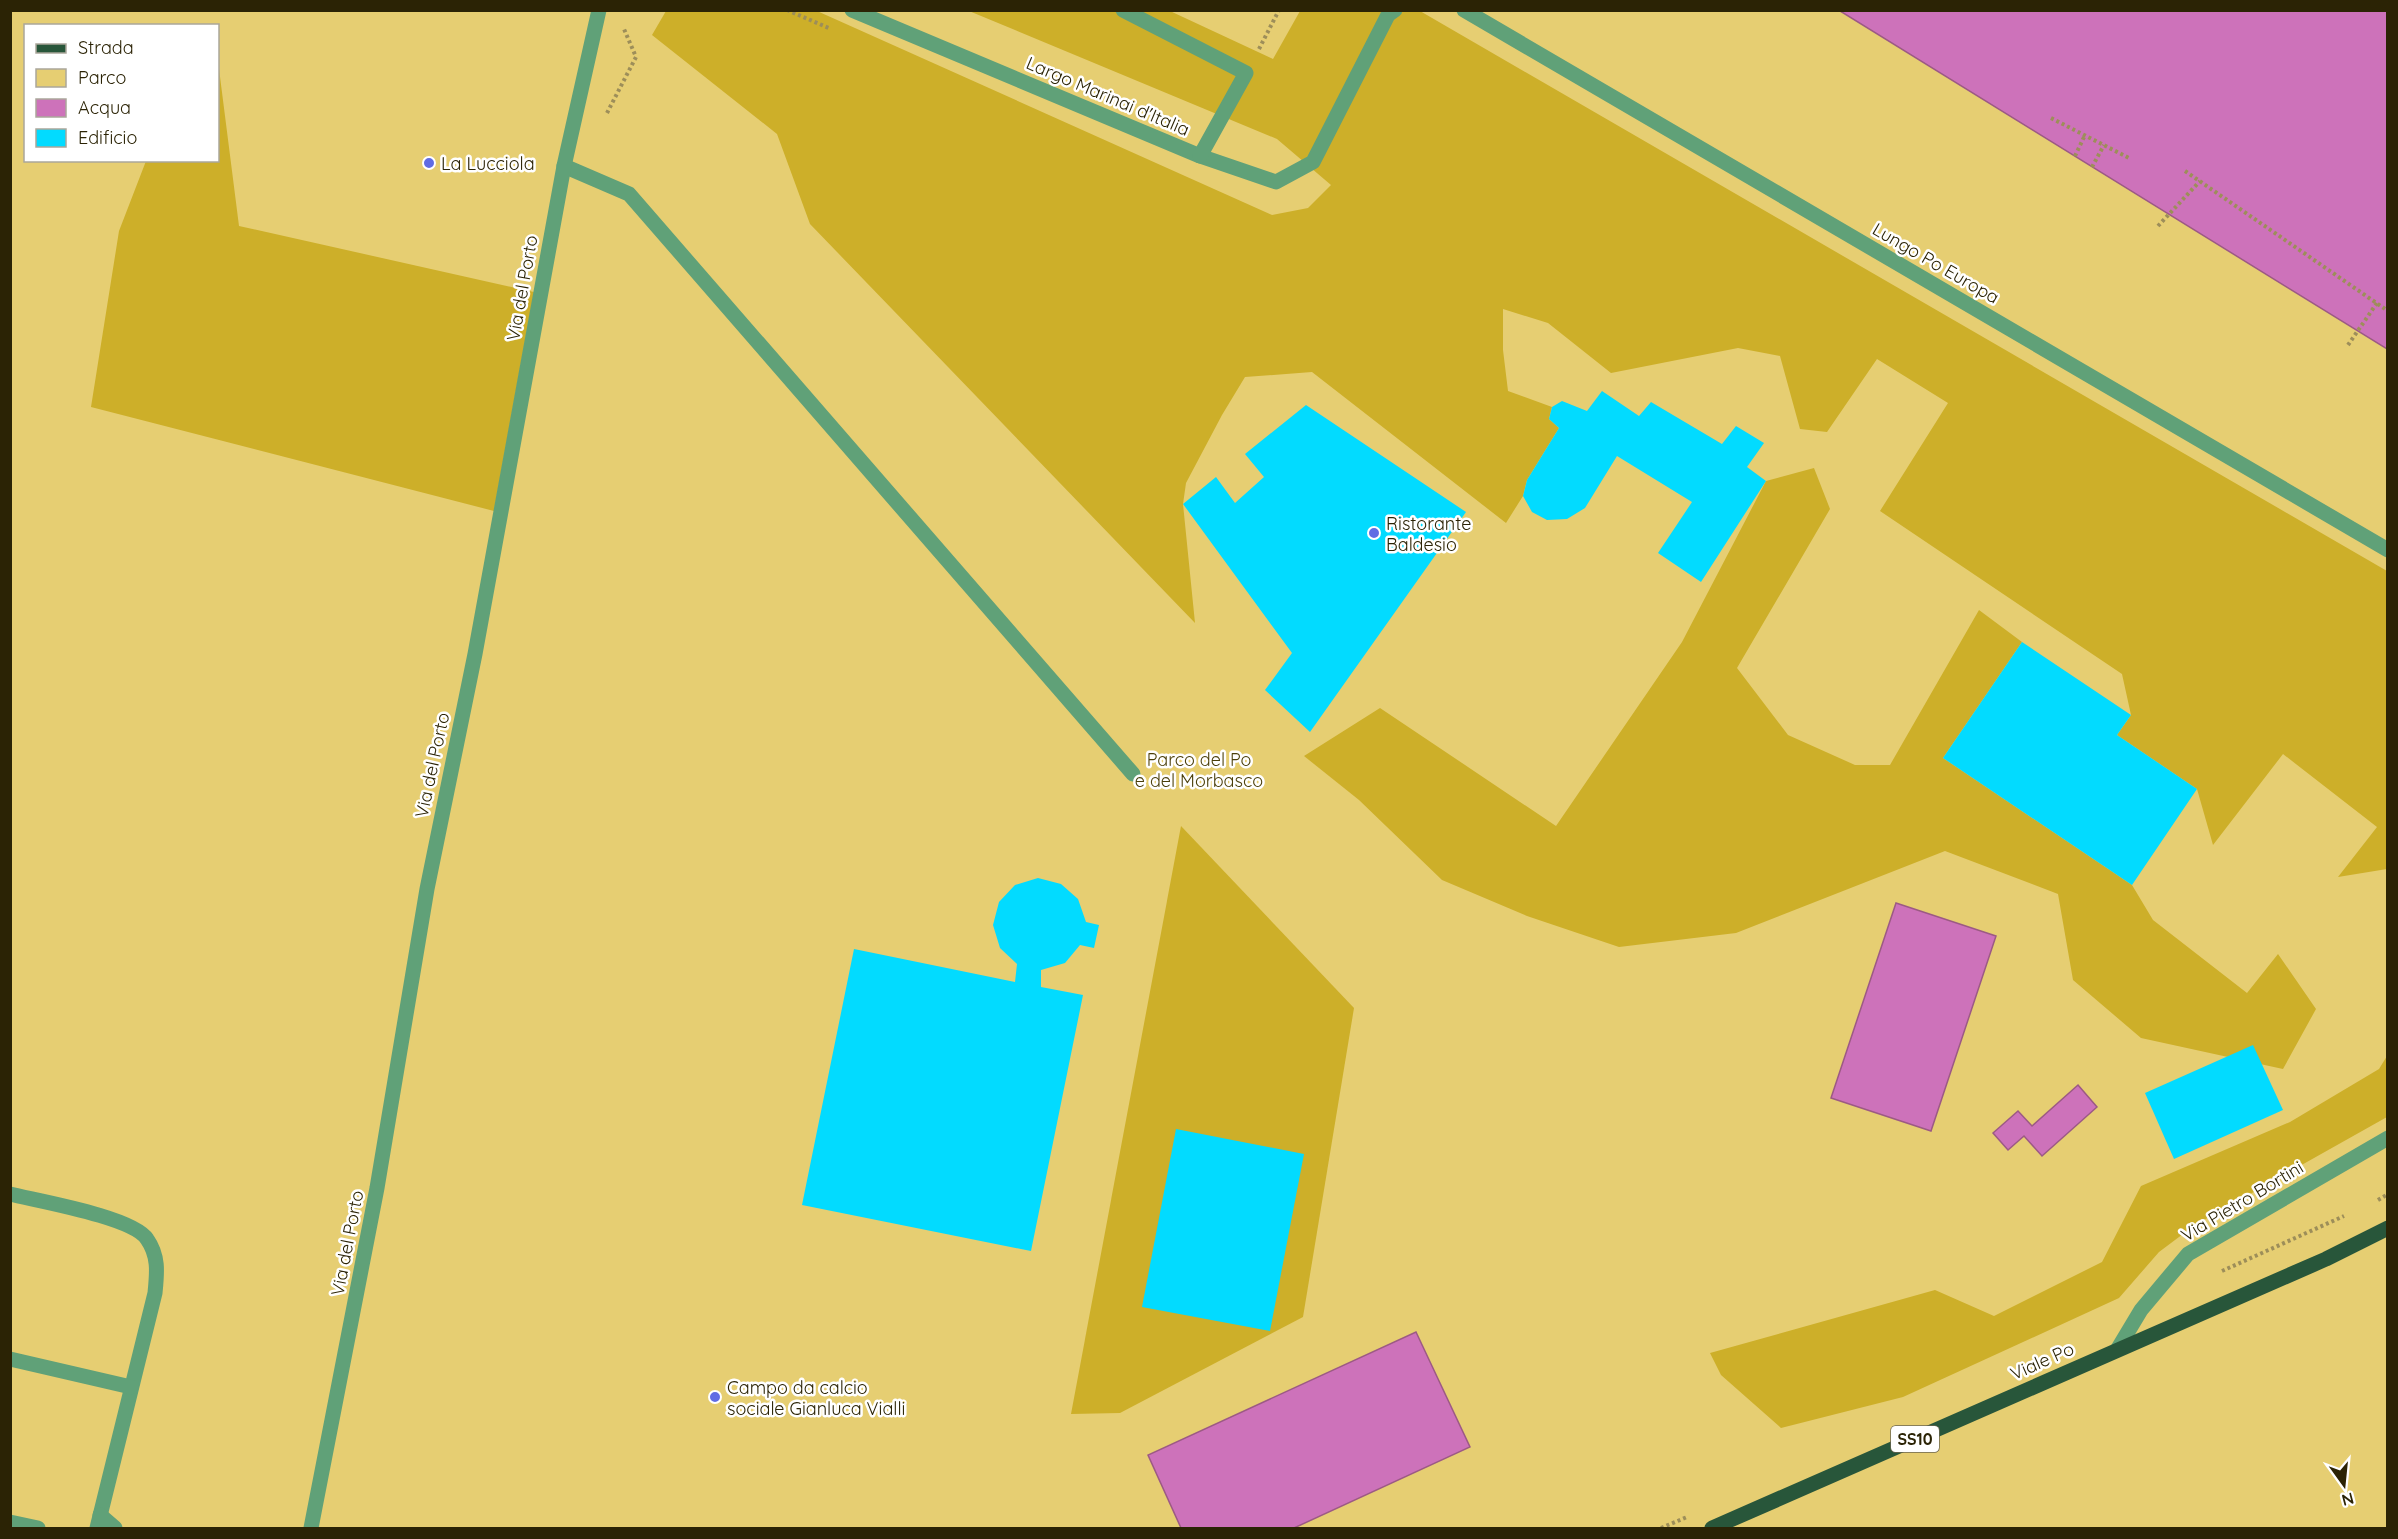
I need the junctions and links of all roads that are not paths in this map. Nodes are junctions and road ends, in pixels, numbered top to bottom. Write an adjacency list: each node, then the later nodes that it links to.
1 (599, 10): 7 (street, Via del Porto)
2 (852, 10): 6 (street, Largo Marinai d'Italia)
3 (1123, 10): 6 (street, Largo Marinai d'Italia)
4 (1395, 10): 6 (street)
5 (1464, 10): 8 (street, Lungo Po Europa)
6 (1200, 156)
7 (564, 166): 9 (street); 20 (street, Via del Porto)
8 (2388, 550)
9 (1133, 774)
10 (2388, 1138): 13 (street, Via Pietro Bortini)
11 (10, 1194): 15 (street)
12 (2388, 1228): 13 (main road, Viale Po / SS10)
13 (2117, 1350): 21 (main road, Viale Po / SS10)
14 (10, 1359): 15 (street)
15 (131, 1387): 17 (street)
16 (10, 1522): 18 (street)
17 (99, 1522): 19 (street)
18 (38, 1528)
19 (115, 1528)
20 (311, 1528)
21 (1712, 1528)

